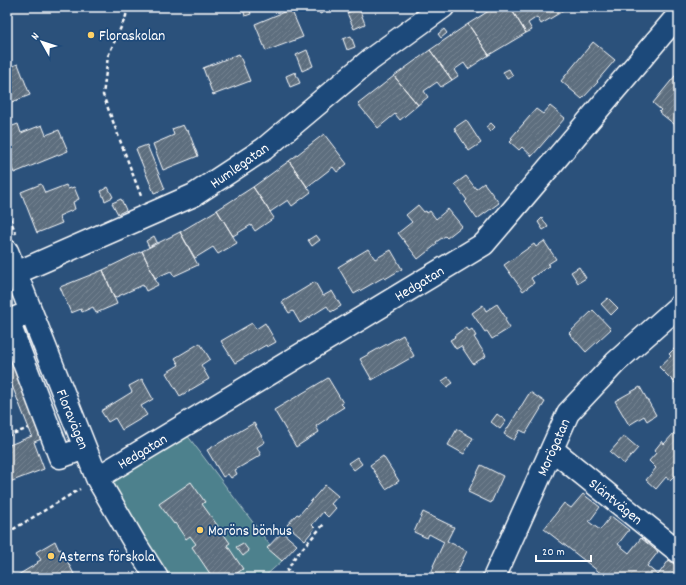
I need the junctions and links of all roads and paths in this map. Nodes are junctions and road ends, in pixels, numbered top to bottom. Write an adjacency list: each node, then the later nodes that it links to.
1 (127, 7): 4 (path)
2 (443, 7): 4 (street, Humlegatan)
3 (679, 14): 9 (street, Hedgatan)
4 (148, 215): 6 (street, Humlegatan)
5 (7, 251): 6 (street, Floravägen)
6 (11, 275): 9 (street, Floravägen)
7 (679, 306): 8 (street, Morögatan)
8 (553, 450): 12 (street, Släntvägen); 15 (street, Morögatan)
9 (97, 478): 11 (path); 13 (street, Floravägen)
10 (324, 524): 14 (path)
11 (7, 533)
12 (679, 552)
13 (157, 578)
14 (283, 578)
15 (494, 578)

